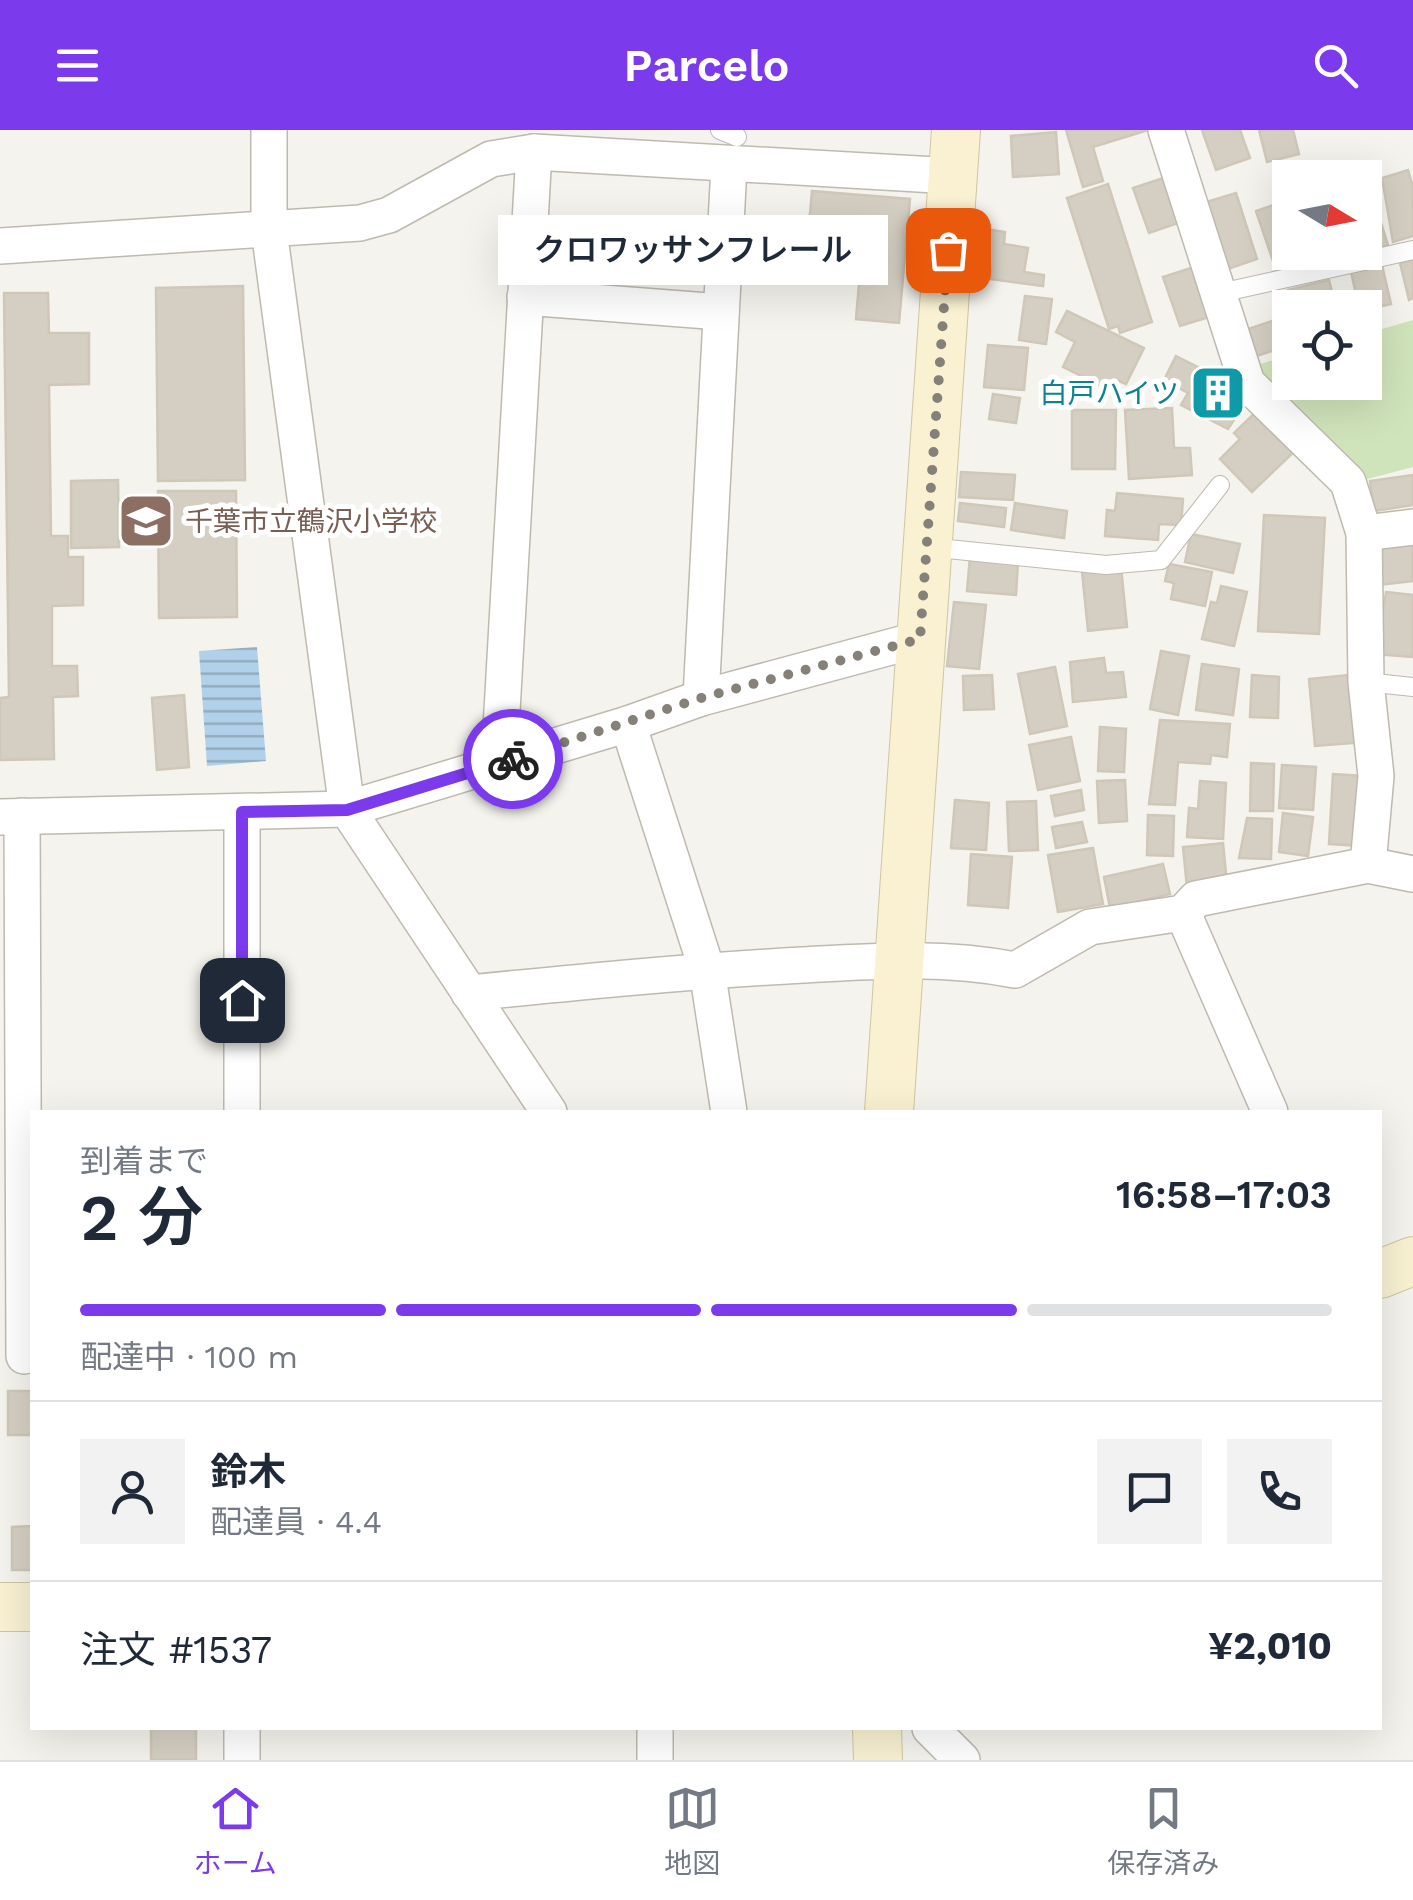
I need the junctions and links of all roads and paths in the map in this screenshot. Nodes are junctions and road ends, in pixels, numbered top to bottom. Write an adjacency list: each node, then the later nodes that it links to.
1 (269, 130): 6 (street)
2 (1166, 130): 9 (street)
3 (728, 144): 4 (street); 5 (street); 11 (street)
4 (534, 152): 6 (street); 10 (street)
5 (955, 153): 15 (street)
6 (269, 230): 7 (street); 22 (street)
7 (0, 246)
8 (1413, 250): 9 (lane)
9 (1220, 293): 14 (street)
10 (525, 297): 11 (street); 21 (street)
11 (721, 312): 19 (street)
12 (1220, 486): 15 (lane)
13 (1413, 527): 14 (street)
14 (1364, 533): 17 (street)
15 (927, 547): 16 (street)
16 (920, 639): 19 (street); 28 (street)
17 (1366, 682): 18 (lane); 25 (street)
18 (1413, 687)
19 (701, 698): 20 (street)
20 (628, 724): 21 (street); 29 (street)
21 (499, 763): 22 (street)
22 (347, 810): 23 (street); 30 (street)
23 (242, 812): 24 (street); 31 (street)
24 (11, 816): 36 (street)
25 (1368, 865): 26 (street); 27 (street)
26 (1413, 874)
27 (1183, 913): 28 (street); 35 (street)
28 (900, 960): 29 (street); 34 (street)
29 (706, 970): 30 (street); 33 (street)
30 (469, 993): 32 (street)
31 (242, 1110)
32 (548, 1110)
33 (729, 1110)
34 (890, 1110)
35 (1269, 1110)
36 (18, 1165): 39 (street)
37 (1413, 1261): 38 (street)
38 (1382, 1273)
39 (19, 1356)
40 (0, 1606): 41 (street)
41 (30, 1606)
42 (242, 1730): 46 (street)
43 (654, 1730): 47 (street)
44 (877, 1730): 48 (street)
45 (932, 1730): 49 (street)
46 (242, 1760)
47 (655, 1760)
48 (878, 1760)
49 (962, 1760)

